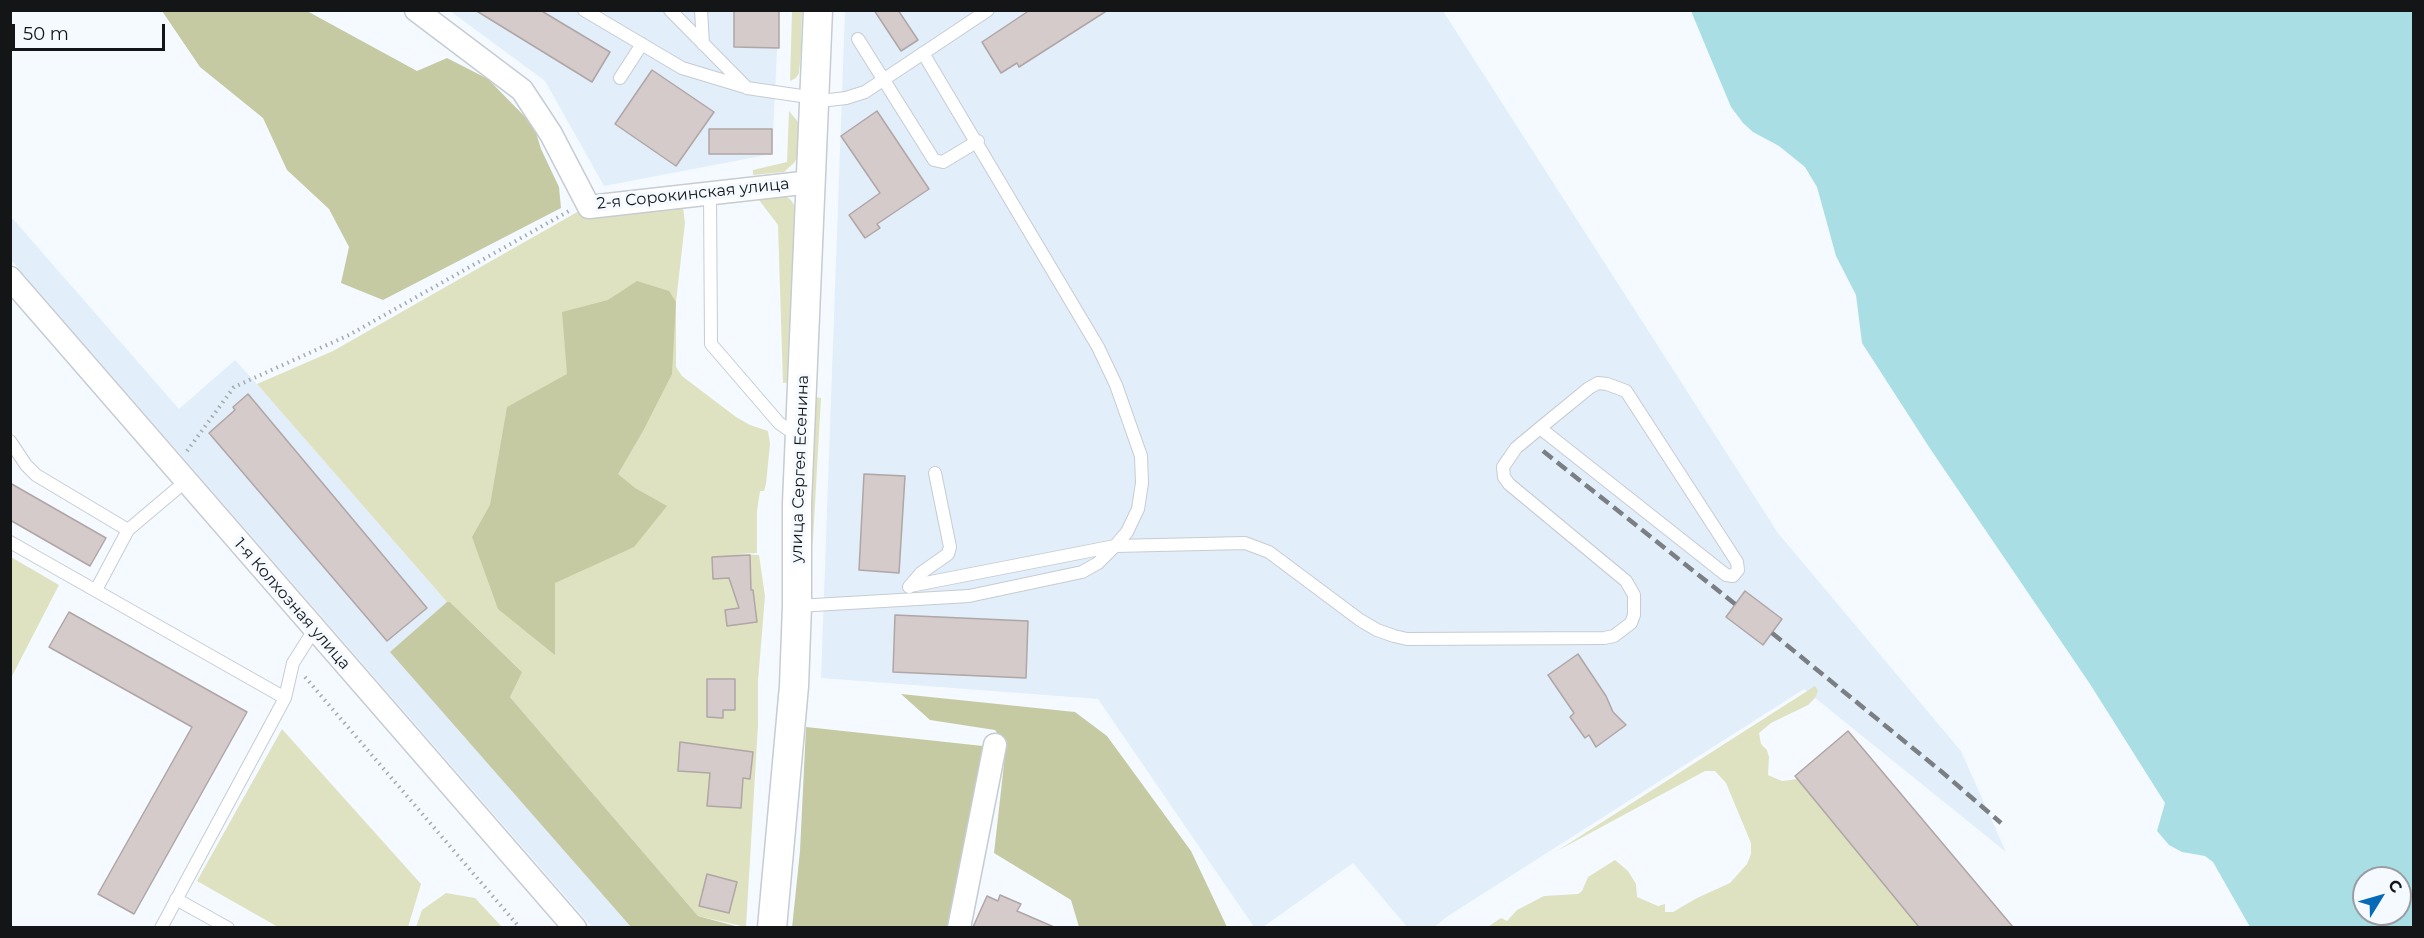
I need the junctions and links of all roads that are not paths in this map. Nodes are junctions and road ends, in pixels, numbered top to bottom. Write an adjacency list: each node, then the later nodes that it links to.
1 (416, 10): 18 (street, 2-я Сорокинская улица)
2 (585, 10): 9 (lane)
3 (670, 10): 10 (lane)
4 (701, 10): 10 (lane)
5 (818, 10): 15 (street, улица Сергея Есенина)
6 (988, 10): 7 (lane)
7 (970, 15): 11 (lane)
8 (858, 39): 13 (lane)
9 (642, 44): 12 (lane); 14 (lane)
10 (703, 44): 14 (lane)
11 (923, 53): 13 (lane); 16 (lane)
12 (620, 78)
13 (883, 80): 15 (lane); 16 (lane)
14 (747, 88): 15 (lane)
15 (815, 98): 17 (street, улица Сергея Есенина)
16 (978, 141): 27 (lane)
17 (811, 182): 18 (street, 2-я Сорокинская улица); 21 (street, улица Сергея Есенина)
18 (710, 192): 21 (lane)
19 (10, 278): 24 (street, 1-я Колхозная улица)
20 (1540, 428): 20 (lane); 27 (lane)
21 (800, 437): 31 (street, улица Сергея Есенина)
22 (10, 441): 25 (lane)
23 (935, 473): 28 (lane)
24 (180, 474): 25 (lane); 32 (street, 1-я Колхозная улица)
25 (128, 530): 29 (lane)
26 (10, 542): 29 (lane)
27 (1115, 546): 28 (lane); 30 (lane)
28 (910, 586): 30 (lane)
29 (96, 590): 33 (lane)
30 (905, 599): 31 (lane)
31 (797, 606): 39 (street, улица Сергея Есенина)
32 (314, 630): 33 (lane); 38 (street, 1-я Колхозная улица)
33 (285, 698): 35 (lane)
34 (994, 745): 40 (street)
35 (176, 899): 36 (lane); 37 (lane)
36 (161, 927)
37 (228, 927)
38 (575, 927)
39 (772, 927)
40 (959, 927)

